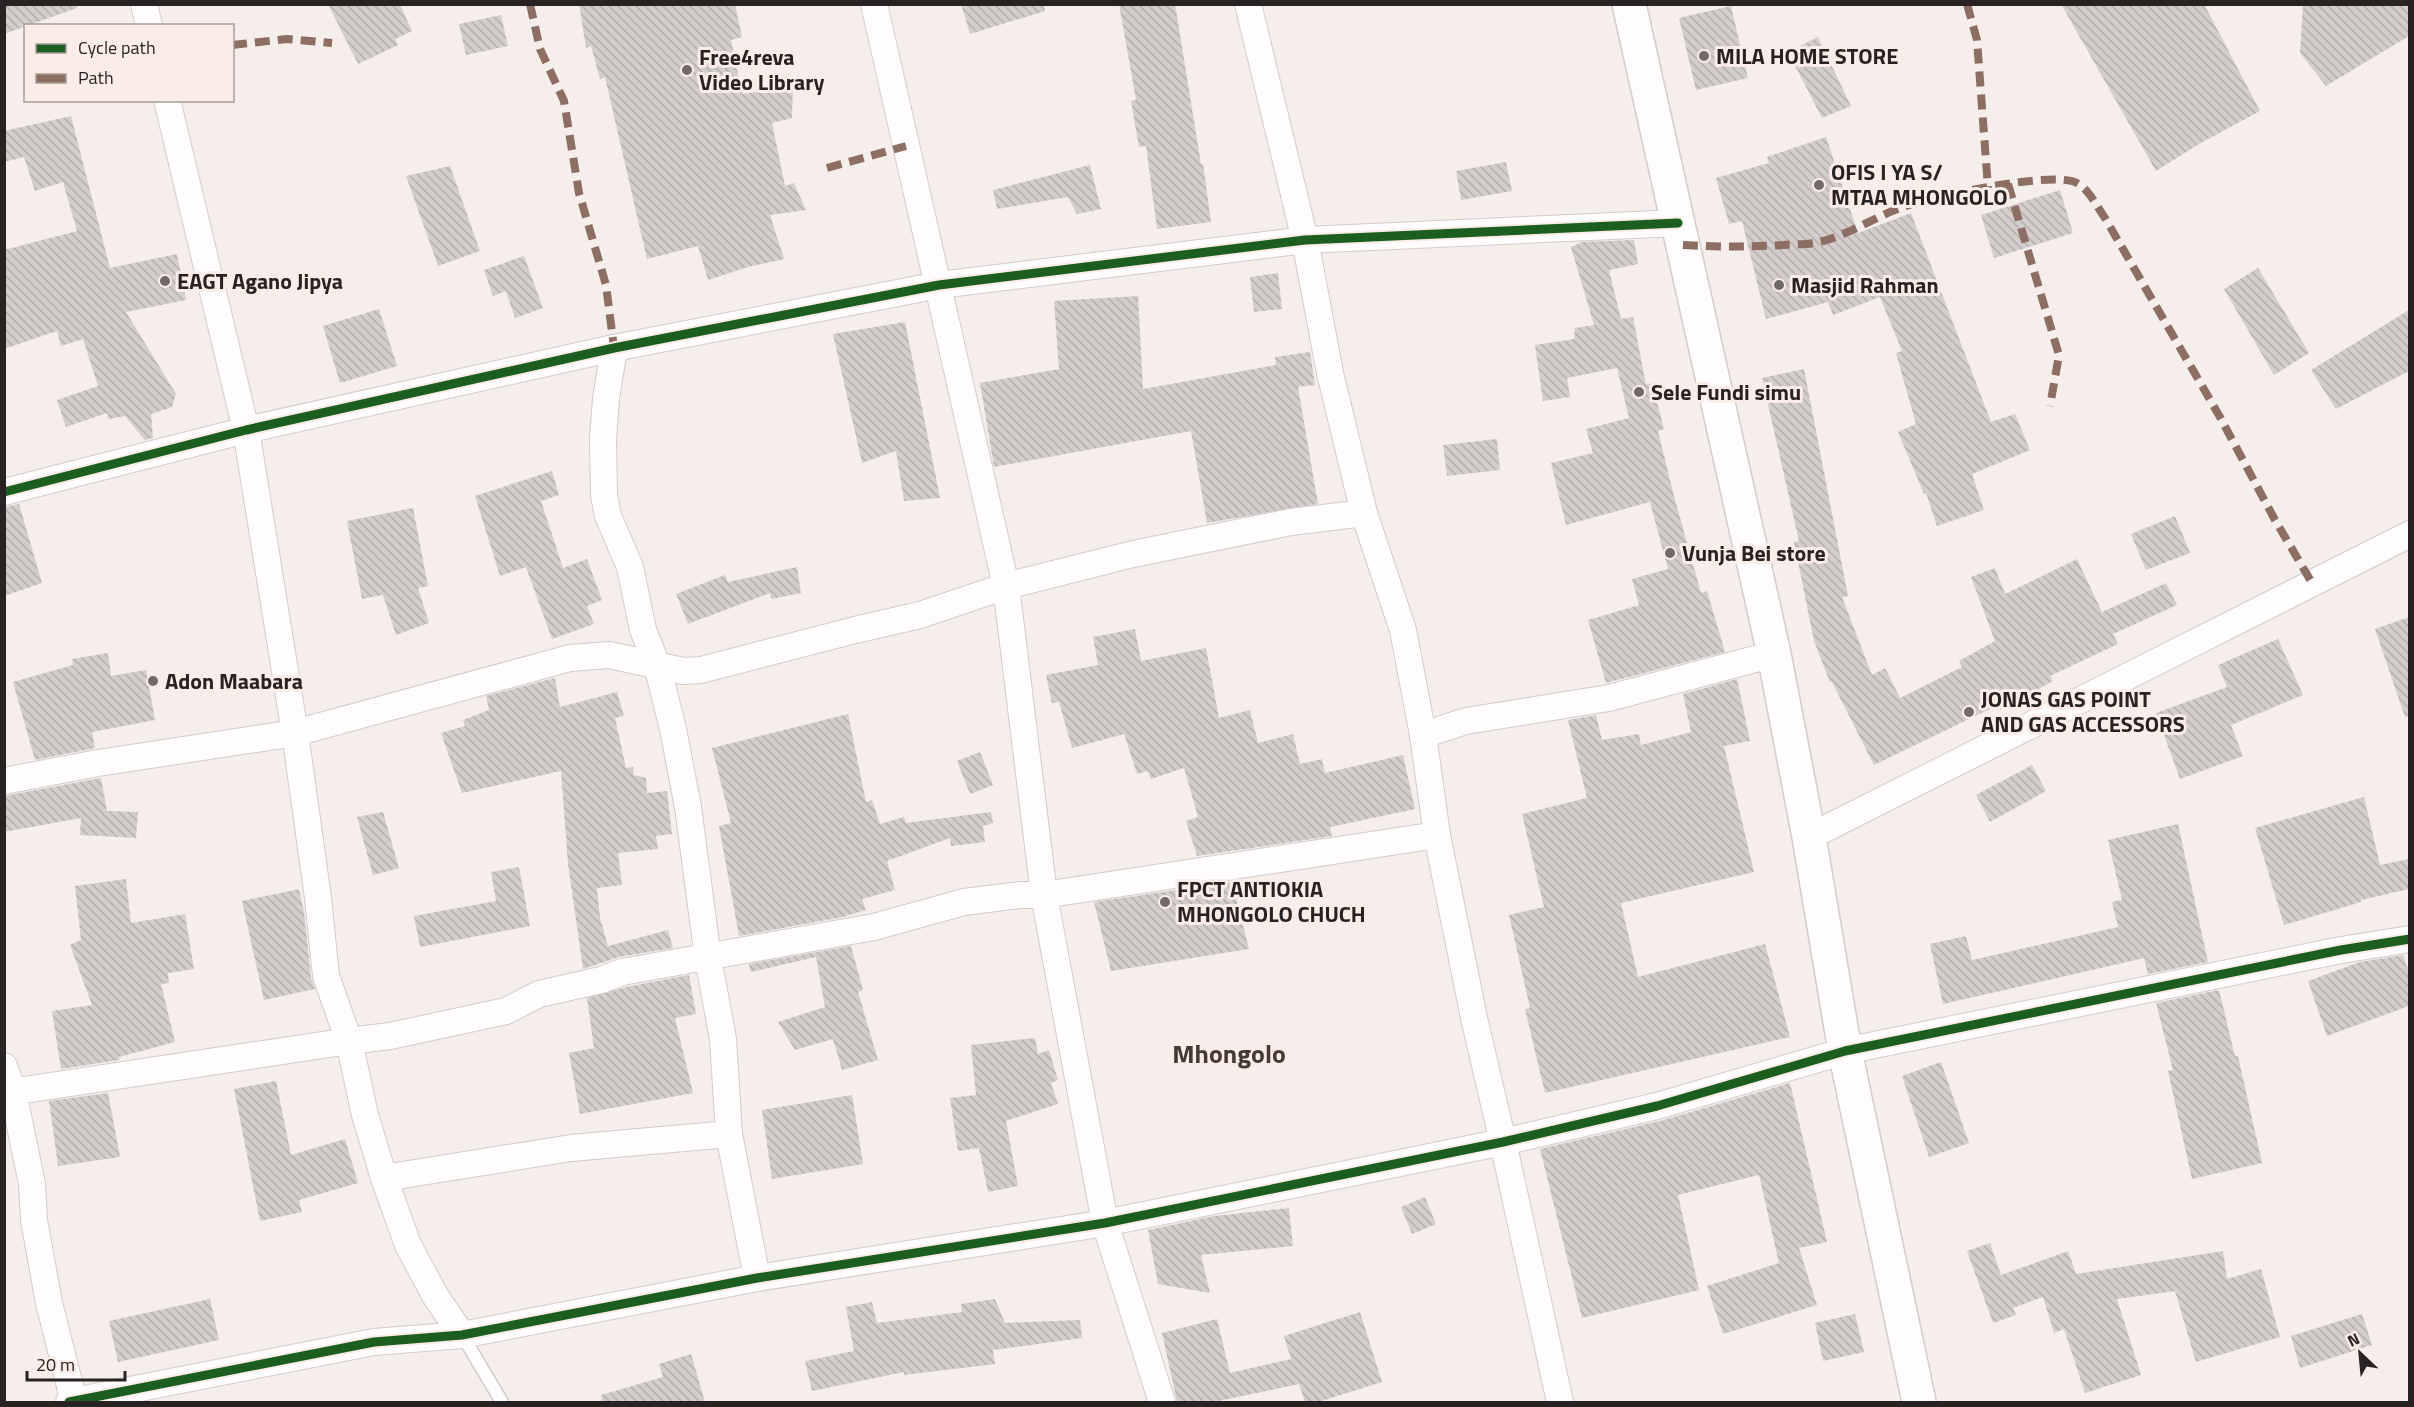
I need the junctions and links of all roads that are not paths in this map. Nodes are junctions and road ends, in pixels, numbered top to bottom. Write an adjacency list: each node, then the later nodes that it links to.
1 (144, 4): 5 (street)
2 (874, 4): 9 (street)
3 (1248, 4): 8 (street)
4 (1629, 4): 7 (street)
5 (149, 24)
6 (167, 102): 11 (street)
7 (1678, 222): 8 (street); 16 (street)
8 (1305, 240): 9 (street); 13 (street)
9 (939, 285): 10 (street); 15 (street)
10 (614, 348): 11 (street); 17 (street)
11 (246, 430): 12 (street); 18 (street)
12 (4, 492)
13 (1364, 513): 15 (street); 19 (street)
14 (2409, 534): 22 (street)
15 (1006, 586): 17 (street); 23 (street)
16 (1774, 654): 19 (street); 22 (street)
17 (657, 665): 18 (street); 25 (street)
18 (295, 733): 20 (street); 26 (street)
19 (1423, 735): 21 (street)
20 (4, 781)
21 (1437, 835): 23 (street); 31 (street)
22 (1809, 837): 27 (street)
23 (1044, 895): 25 (street); 33 (street)
24 (2409, 939): 27 (street)
25 (708, 958): 26 (street); 30 (street)
26 (349, 1041): 29 (street); 32 (street)
27 (1845, 1051): 31 (street); 40 (street)
28 (4, 1066): 29 (street)
29 (9, 1092): 36 (street)
30 (729, 1134): 32 (street); 34 (street)
31 (1503, 1142): 33 (street); 39 (street)
32 (384, 1178): 35 (street)
33 (1105, 1223): 34 (street); 38 (street)
34 (757, 1278): 35 (street)
35 (462, 1335): 36 (street); 37 (lane)
36 (72, 1402)
37 (502, 1402)
38 (1162, 1402)
39 (1560, 1402)
40 (1919, 1402)

